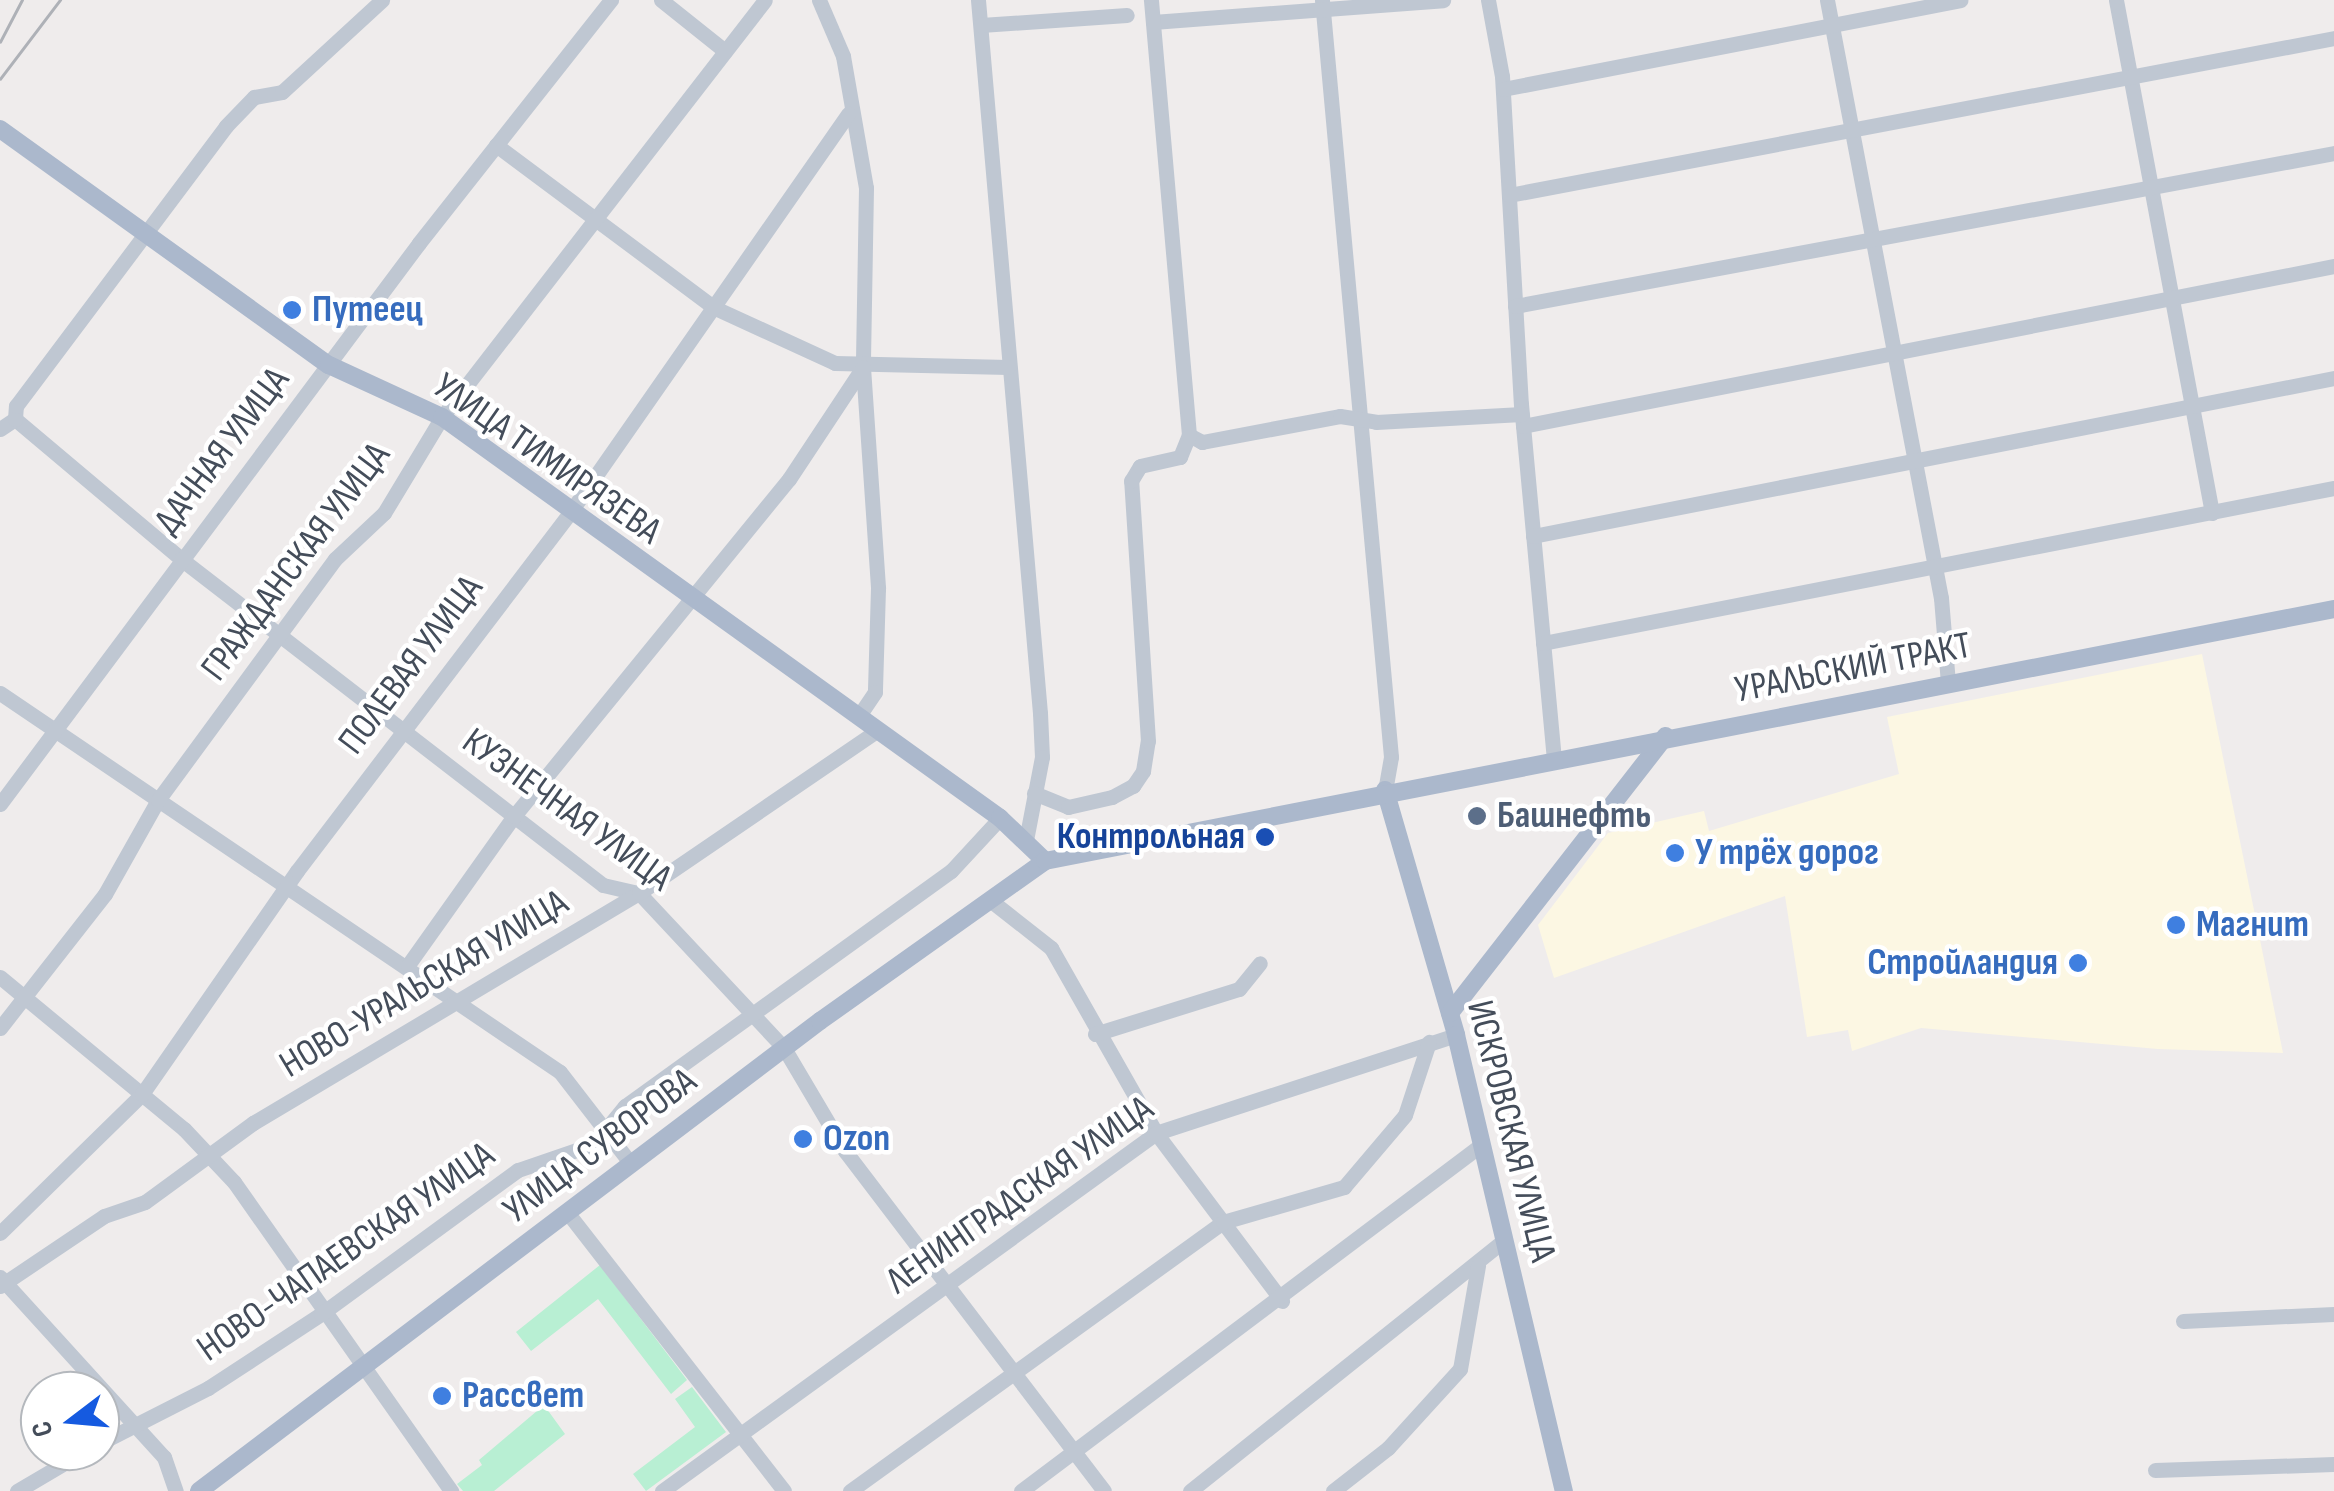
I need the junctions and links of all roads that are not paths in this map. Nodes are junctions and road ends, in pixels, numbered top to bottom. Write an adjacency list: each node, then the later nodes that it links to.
1 (382, 0): 30 (street)
2 (611, 0): 25 (street, ДАЧНАЯ УЛИЦА)
3 (660, 0): 19 (street)
4 (765, 0): 19 (street, ГРАЖДАНСКАЯ УЛИЦА)
5 (819, 0): 22 (street)
6 (978, 0): 16 (street)
7 (1151, 0): 15 (street)
8 (1444, 0): 13 (street)
9 (1488, 0): 21 (street)
10 (1827, 0): 17 (street)
11 (1960, 0): 17 (street)
12 (2116, 0): 20 (street)
13 (1322, 5): 15 (street); 44 (street)
14 (1127, 15): 16 (street)
15 (1153, 22): 47 (street)
16 (980, 26): 38 (street)
17 (1832, 26): 21 (street); 24 (street)
18 (2334, 38): 20 (street)
19 (725, 51): 29 (street, ГРАЖДАНСКАЯ УЛИЦА)
20 (2130, 76): 24 (street); 27 (street)
21 (1502, 89): 28 (street)
22 (848, 114): 35 (street, ПОЛЕВАЯ УЛИЦА); 39 (street)
23 (0, 129): 30 (main road, УЛИЦА ТИМИРЯЗЕВА)
24 (1851, 130): 28 (street); 31 (street)
25 (496, 145): 29 (street); 37 (street, ДАЧНАЯ УЛИЦА)
26 (2334, 153): 27 (street)
27 (2154, 191): 31 (street); 33 (street)
28 (1509, 195): 34 (street)
29 (594, 216): 35 (street); 42 (street, ГРАЖДАНСКАЯ УЛИЦА)
30 (144, 230): 37 (main road, УЛИЦА ТИМИРЯЗЕВА); 43 (street)
31 (1872, 240): 34 (street); 36 (street)
32 (2334, 266): 33 (street)
33 (2174, 299): 36 (street); 41 (street)
34 (1515, 306): 45 (street)
35 (715, 308): 39 (street); 51 (street, ПОЛЕВАЯ УЛИЦА)
36 (1894, 353): 45 (street); 48 (street)
37 (328, 365): 42 (main road, УЛИЦА ТИМИРЯЗЕВА); 53 (street, ДАЧНАЯ УЛИЦА)
38 (1008, 367): 39 (street); 68 (street)
39 (863, 368): 55 (street); 61 (street)
40 (2334, 378): 41 (street)
41 (2196, 406): 48 (street); 50 (street)
42 (442, 417): 51 (main road, УЛИЦА ТИМИРЯЗЕВА); 57 (street, ГРАЖДАНСКАЯ УЛИЦА)
43 (15, 419): 46 (street); 53 (street, КУЗНЕЧНАЯ УЛИЦА)
44 (1356, 419): 45 (street); 47 (street); 67 (street)
45 (1522, 420): 52 (street)
46 (0, 428)
47 (1190, 435): 68 (street)
48 (1914, 459): 52 (street); 54 (street)
49 (2334, 488): 50 (street)
50 (2212, 513): 54 (street)
51 (569, 514): 55 (main road, УЛИЦА ТИМИРЯЗЕВА); 62 (street, ПОЛЕВАЯ УЛИЦА)
52 (1533, 536): 58 (street)
53 (181, 559): 57 (street, КУЗНЕЧНАЯ УЛИЦА); 64 (street, ДАЧНАЯ УЛИЦА)
54 (1934, 562): 58 (street); 59 (street)
55 (687, 598): 61 (main road, УЛИЦА ТИМИРЯЗЕВА); 71 (street)
56 (2334, 608): 59 (main road, УРАЛЬСКИЙ ТРАКТ)
57 (278, 635): 62 (street, КУЗНЕЧНАЯ УЛИЦА); 69 (street, ГРАЖДАНСКАЯ УЛИЦА)
58 (1543, 644): 66 (street)
59 (1948, 683): 65 (main road, УРАЛЬСКИЙ ТРАКТ)
60 (0, 693): 64 (street)
61 (859, 716): 63 (main road, УЛИЦА ТИМИРЯЗЕВА)
62 (401, 730): 71 (street, КУЗНЕЧНАЯ УЛИЦА); 75 (street, ПОЛЕВАЯ УЛИЦА)
63 (878, 730): 72 (main road, УЛИЦА ТИМИРЯЗЕВА); 76 (street, НОВО-УРАЛЬСКАЯ УЛИЦА)
64 (54, 731): 69 (street); 70 (street, ДАЧНАЯ УЛИЦА)
65 (1666, 736): 66 (main road, УРАЛЬСКИЙ ТРАКТ); 83 (main road)
66 (1554, 758): 67 (main road, УРАЛЬСКИЙ ТРАКТ)
67 (1385, 790): 74 (main road, УРАЛЬСКИЙ ТРАКТ); 83 (main road, ИСКРОВСКАЯ УЛИЦА)
68 (1034, 793): 73 (street)
69 (158, 800): 75 (street); 81 (street, ГРАЖДАНСКАЯ УЛИЦА)
70 (0, 804)
71 (514, 816): 76 (street, КУЗНЕЧНАЯ УЛИЦА); 79 (street)
72 (1000, 818): 73 (main road, УЛИЦА ТИМИРЯЗЕВА); 84 (street, НОВО-ЧАПАЕВСКАЯ УЛИЦА)
73 (1026, 840): 74 (main road, УЛИЦА ТИМИРЯЗЕВА)
74 (1045, 860): 77 (main road, УЛИЦА СУВОРОВА)
75 (287, 885): 79 (street); 90 (street, ПОЛЕВАЯ УЛИЦА)
76 (639, 892): 82 (street, НОВО-УРАЛЬСКАЯ УЛИЦА); 84 (street, КУЗНЕЧНАЯ УЛИЦА)
77 (990, 900): 86 (street); 89 (main road, УЛИЦА СУВОРОВА)
78 (1260, 963): 86 (street)
79 (408, 966): 82 (street)
80 (0, 977): 81 (street)
81 (21, 994): 85 (street, ГРАЖДАНСКАЯ УЛИЦА); 90 (street)
82 (459, 1000): 92 (street); 94 (street, НОВО-УРАЛЬСКАЯ УЛИЦА)
83 (1450, 1013): 87 (main road, ИСКРОВСКАЯ УЛИЦА)
84 (750, 1014): 89 (street, КУЗНЕЧНАЯ УЛИЦА); 92 (street, НОВО-ЧАПАЕВСКАЯ УЛИЦА)
85 (0, 1028)
86 (1095, 1034): 91 (street)
87 (1456, 1036): 88 (street, ЛЕНИНГРАДСКАЯ УЛИЦА); 93 (main road, ИСКРОВСКАЯ УЛИЦА)
88 (1429, 1042): 91 (street, ЛЕНИНГРАДСКАЯ УЛИЦА); 97 (street)
89 (784, 1048): 95 (main road, УЛИЦА СУВОРОВА); 102 (street, КУЗНЕЧНАЯ УЛИЦА)
90 (142, 1094): 94 (street); 98 (street, ПОЛЕВАЯ УЛИЦА)
91 (1156, 1133): 97 (street); 102 (street, ЛЕНИНГРАДСКАЯ УЛИЦА)
92 (608, 1134): 95 (street); 104 (street, НОВО-ЧАПАЕВСКАЯ УЛИЦА)
93 (1481, 1145): 99 (main road, ИСКРОВСКАЯ УЛИЦА); 103 (street)
94 (209, 1156): 101 (street, НОВО-УРАЛЬСКАЯ УЛИЦА); 104 (street)
95 (630, 1164): 96 (main road, УЛИЦА СУВОРОВА)
96 (568, 1212): 107 (main road, УЛИЦА СУВОРОВА); 111 (street)
97 (1222, 1222): 103 (street); 108 (street)
98 (0, 1232)
99 (1504, 1240): 100 (street); 129 (main road, ИСКРОВСКАЯ УЛИЦА)
100 (1478, 1266): 127 (street); 128 (street)
101 (3, 1282): 109 (street)
102 (948, 1288): 108 (street, КУЗНЕЧНАЯ УЛИЦА); 111 (street, ЛЕНИНГРАДСКАЯ УЛИЦА)
103 (1282, 1300): 112 (street)
104 (321, 1314): 107 (street); 109 (street, НОВО-ЧАПАЕВСКАЯ УЛИЦА)
105 (2334, 1314): 106 (street)
106 (2183, 1321)
107 (360, 1369): 116 (street); 119 (main road, УЛИЦА СУВОРОВА)
108 (1014, 1369): 112 (street, КУЗНЕЧНАЯ УЛИЦА); 124 (street)
109 (136, 1427): 110 (street, НОВО-ЧАПАЕВСКАЯ УЛИЦА); 118 (street)
110 (120, 1434)
111 (742, 1434): 122 (street, ЛЕНИНГРАДСКАЯ УЛИЦА); 123 (street)
112 (1075, 1452): 125 (street); 126 (street, КУЗНЕЧНАЯ УЛИЦА)
113 (2334, 1464): 114 (street)
114 (2155, 1470)
115 (51, 1471): 117 (street)
116 (437, 1472): 120 (street); 121 (street)
117 (17, 1491)
118 (176, 1491)
119 (199, 1491)
120 (433, 1491)
121 (451, 1491)
122 (662, 1491)
123 (784, 1491)
124 (850, 1491)
125 (1021, 1491)
126 (1104, 1491)
127 (1190, 1491)
128 (1333, 1491)
129 (1564, 1491)

